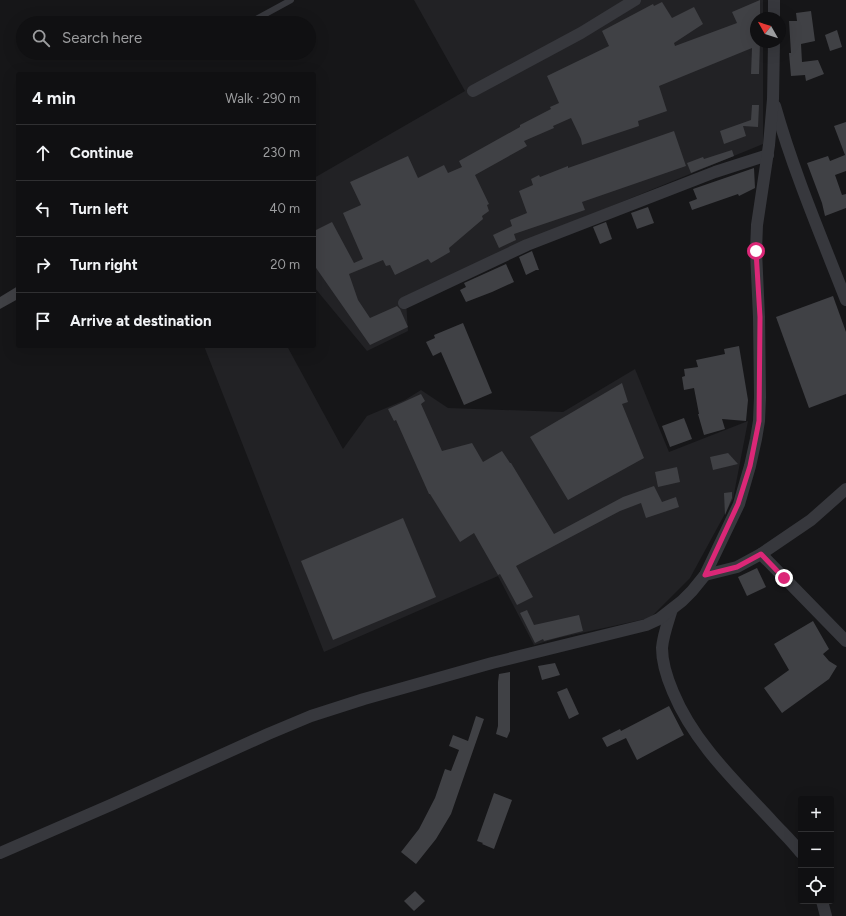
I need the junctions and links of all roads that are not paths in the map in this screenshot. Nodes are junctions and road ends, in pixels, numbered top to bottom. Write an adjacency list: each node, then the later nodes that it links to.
1 (291, 0): 5 (lane)
2 (636, 0): 7 (street)
3 (774, 0): 4 (street)
4 (774, 12)
5 (262, 16)
6 (774, 48): 8 (street)
7 (473, 91)
8 (773, 100): 9 (street); 10 (street)
9 (768, 155): 11 (street); 14 (street)
10 (846, 300)
11 (404, 304)
12 (846, 489): 13 (street)
13 (761, 554): 14 (street); 16 (street)
14 (705, 575): 15 (street)
15 (672, 609): 17 (street); 18 (street)
16 (846, 642)
17 (798, 849)
18 (0, 853)
19 (823, 904): 20 (street)
20 (826, 916)

